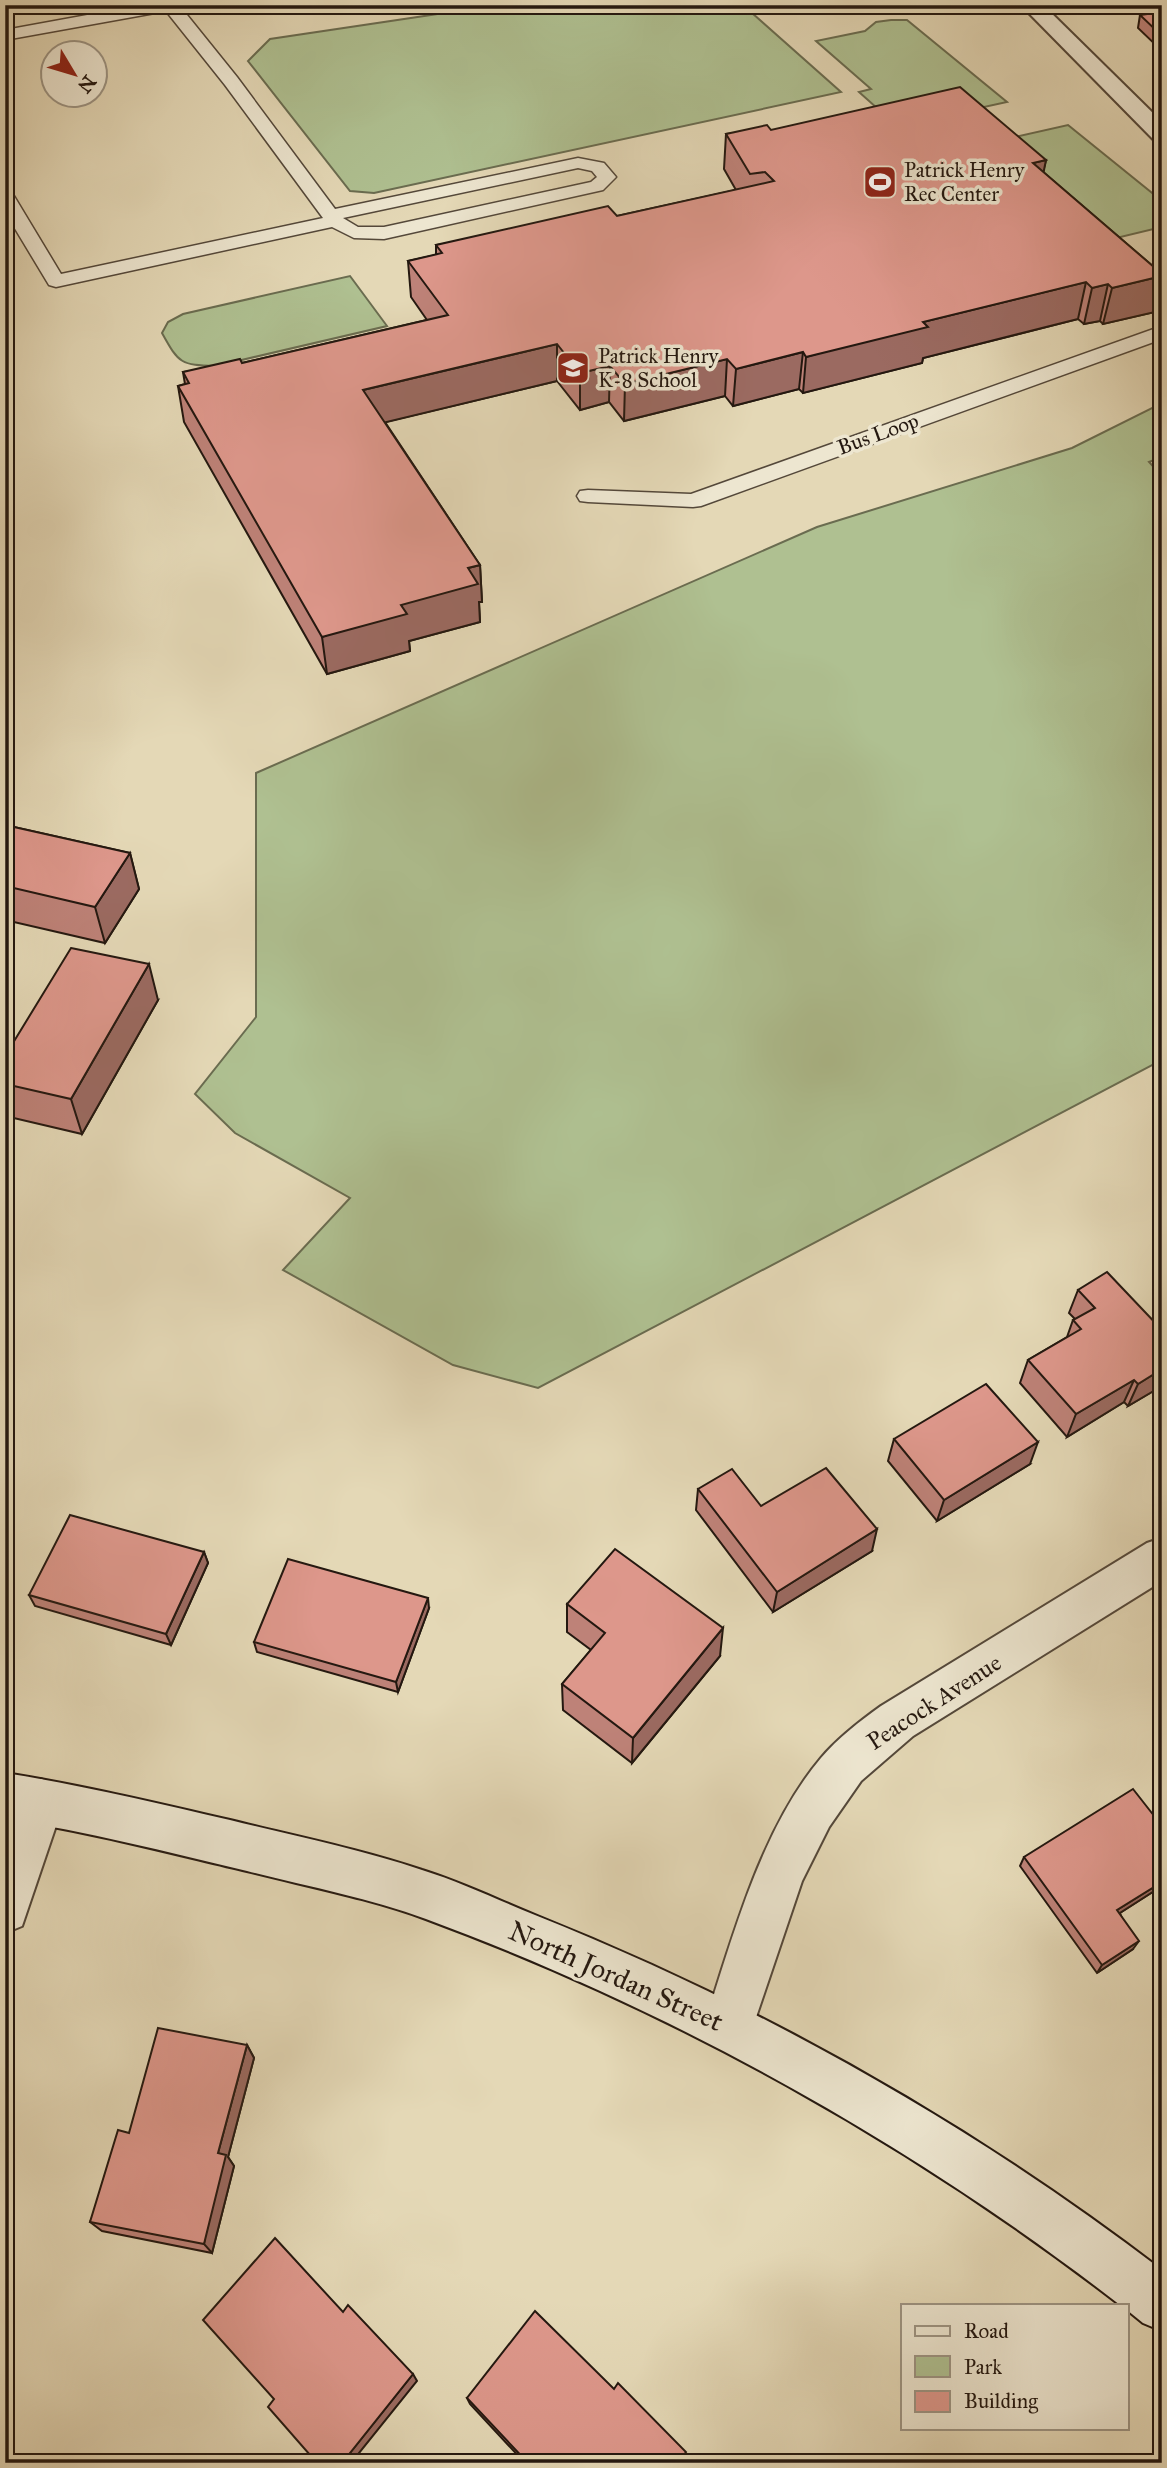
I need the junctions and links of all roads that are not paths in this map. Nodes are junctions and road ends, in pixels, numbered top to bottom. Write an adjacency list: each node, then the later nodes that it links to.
1 (170, 5): 3 (lane); 6 (lane)
2 (1031, 5): 4 (street)
3 (5, 35)
4 (1162, 135)
5 (5, 196): 6 (lane)
6 (333, 218): 6 (lane)
7 (1162, 332): 8 (lane, Bus Loop)
8 (588, 496)
9 (1162, 1558): 12 (street, Peacock Avenue)
10 (23, 1799): 11 (street); 12 (street, North Jordan Street)
11 (5, 1909)
12 (729, 2026): 13 (street, North Jordan Street)
13 (1162, 2304)

